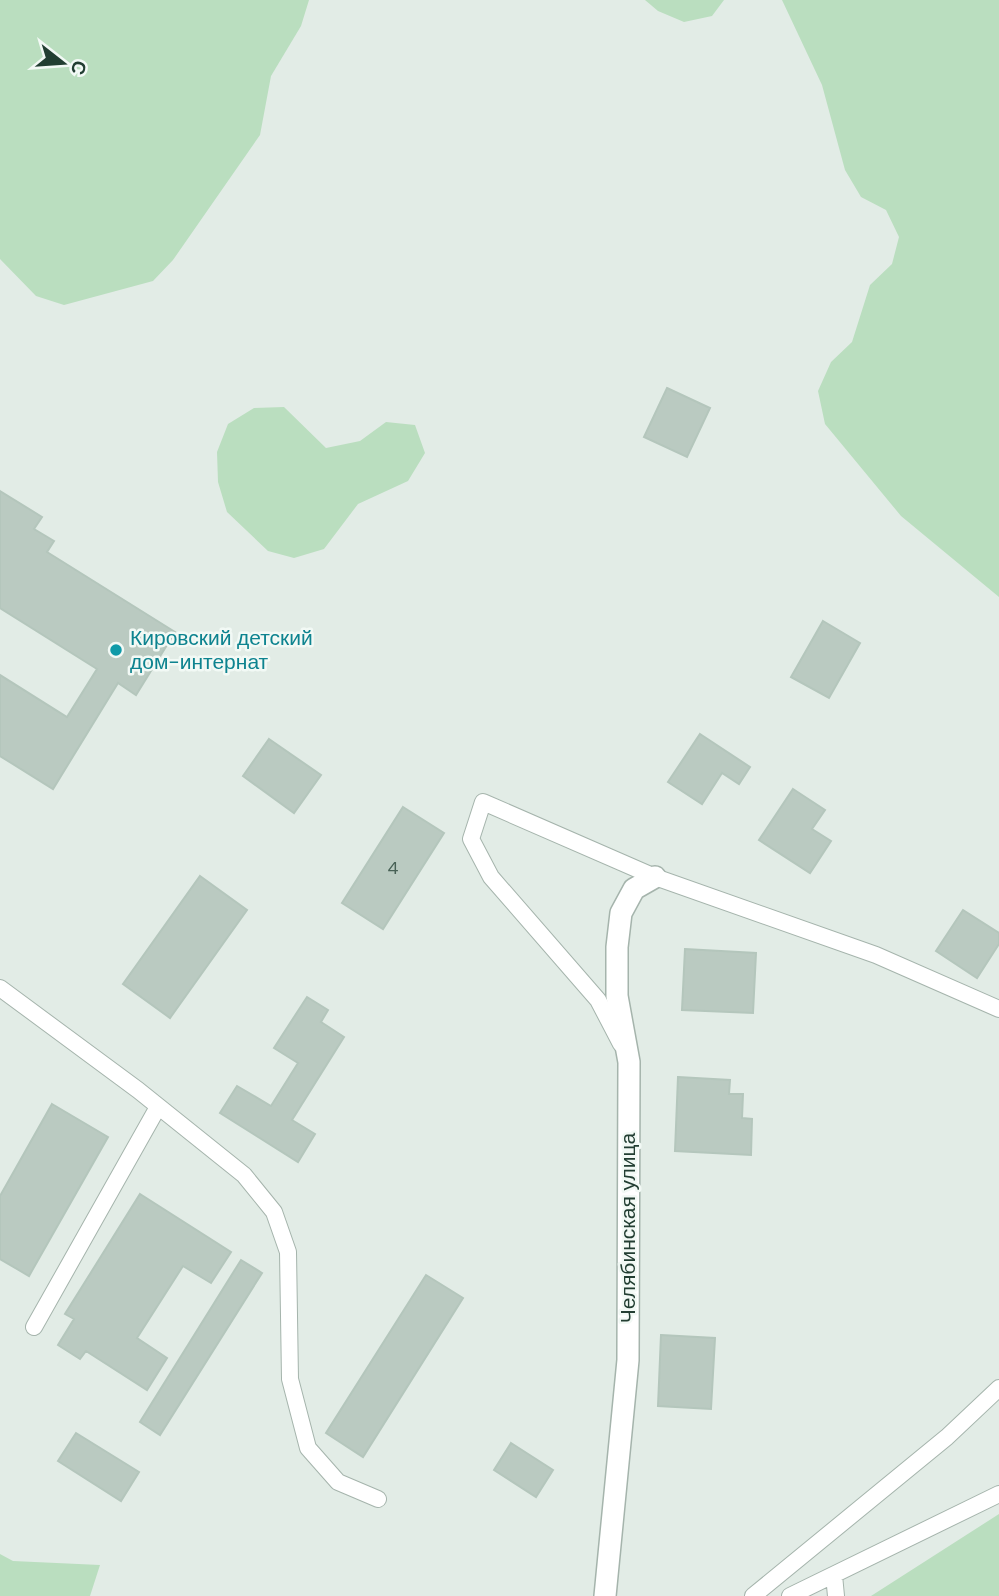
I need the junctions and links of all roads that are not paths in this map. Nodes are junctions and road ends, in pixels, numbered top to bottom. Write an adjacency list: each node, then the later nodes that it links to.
1 (655, 877): 3 (lane); 4 (street, Челябинская улица); 4 (lane)
2 (0, 988): 5 (lane)
3 (999, 1009)
4 (629, 1062): 11 (street, Челябинская улица)
5 (158, 1107): 6 (lane); 9 (lane)
6 (34, 1327)
7 (999, 1388): 12 (lane)
8 (999, 1494): 10 (lane)
9 (378, 1499)
10 (834, 1574): 13 (lane); 14 (lane)
11 (605, 1596)
12 (752, 1596)
13 (790, 1596)
14 (836, 1596)

